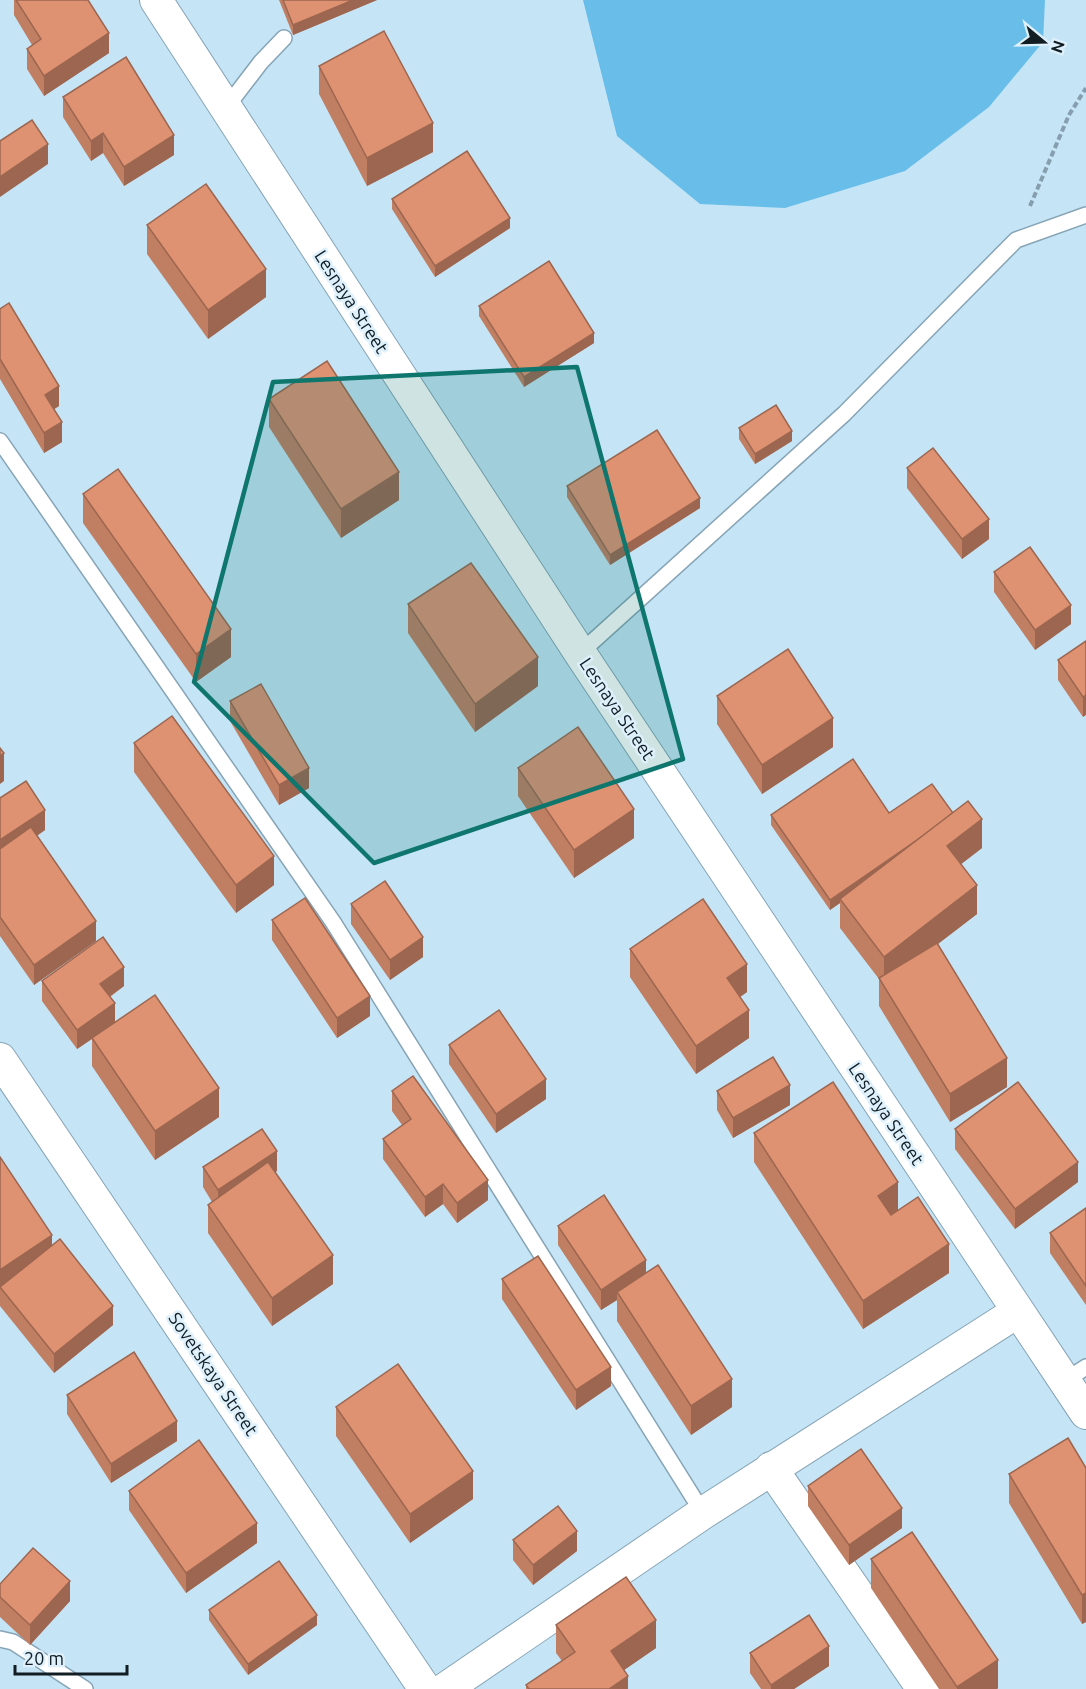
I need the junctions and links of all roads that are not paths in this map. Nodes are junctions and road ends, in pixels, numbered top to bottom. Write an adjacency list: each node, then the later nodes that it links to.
1 (156, 0): 3 (street, Lesnaya Street)
2 (285, 38): 3 (lane)
3 (225, 109): 6 (street, Lesnaya Street)
4 (1086, 215): 6 (lane)
5 (0, 441): 12 (lane)
6 (580, 652): 8 (street, Lesnaya Street)
7 (0, 1059): 15 (street, Sovetskaya Street)
8 (1017, 1312): 9 (street, Lesnaya Street); 11 (street)
9 (1075, 1374): 10 (street, Lesnaya Street)
10 (1086, 1413)
11 (771, 1468): 12 (street); 17 (street)
12 (703, 1513): 16 (street)
13 (0, 1639): 14 (lane)
14 (85, 1689)
15 (425, 1689)
16 (445, 1689)
17 (923, 1689)

